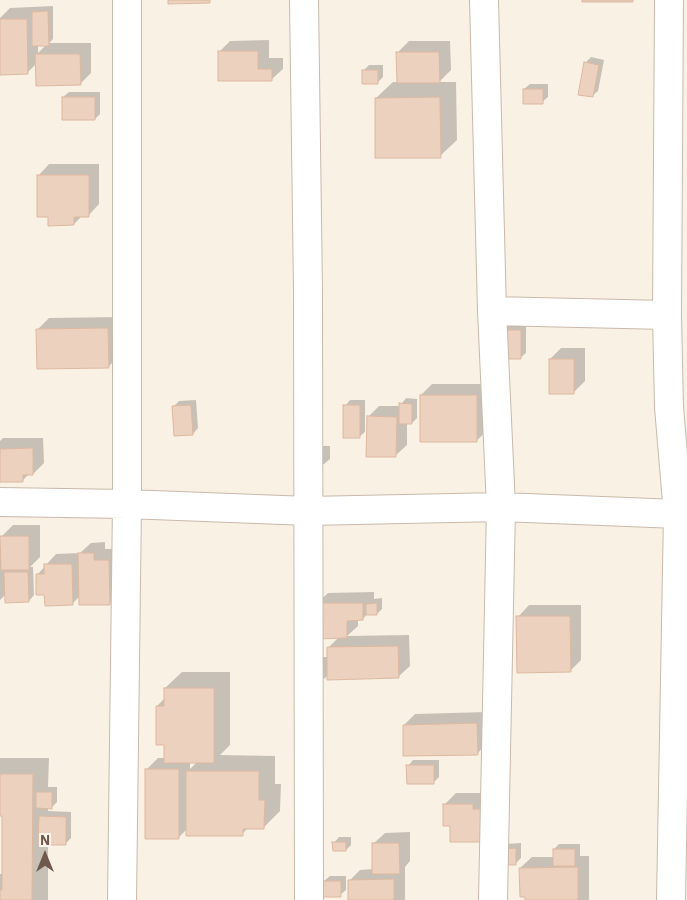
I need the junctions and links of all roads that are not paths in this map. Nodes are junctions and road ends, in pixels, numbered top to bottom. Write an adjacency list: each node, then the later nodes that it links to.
1 (127, 0): 9 (street)
2 (304, 0): 11 (street)
3 (484, 0): 5 (street)
4 (670, 0): 6 (street)
5 (492, 311): 6 (street); 10 (street)
6 (667, 315): 7 (street)
7 (678, 405): 12 (street)
8 (0, 502): 9 (street)
9 (126, 504): 11 (street); 13 (street)
10 (501, 507): 11 (street); 12 (street); 15 (street)
11 (308, 511): 14 (street)
12 (678, 514): 16 (street)
13 (122, 900)
14 (309, 900)
15 (493, 900)
16 (671, 900)

